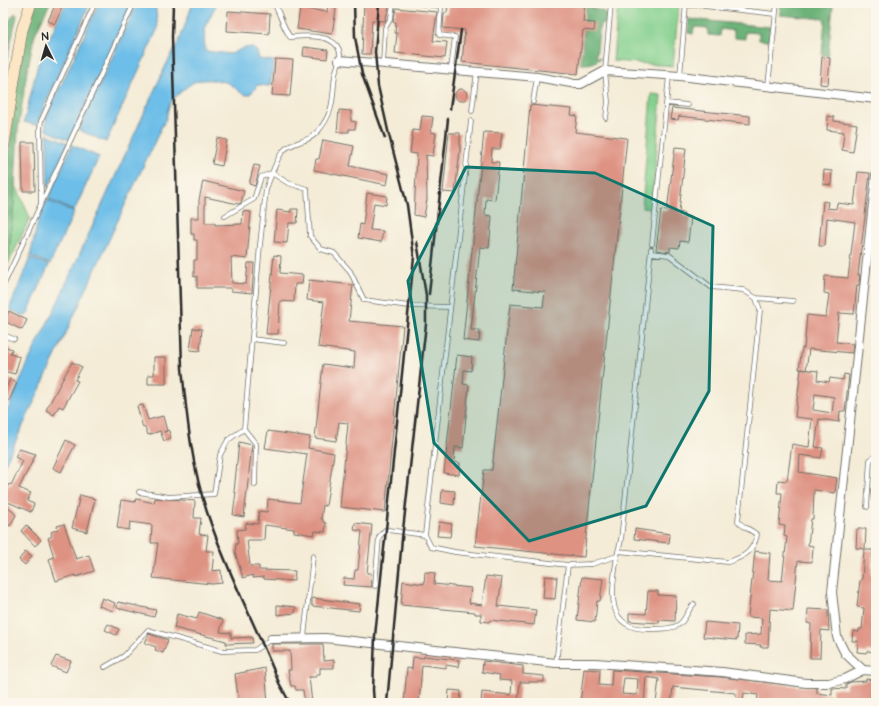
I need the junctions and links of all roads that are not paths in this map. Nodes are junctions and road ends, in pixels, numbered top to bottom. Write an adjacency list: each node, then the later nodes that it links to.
1 (31, 3): 27 (main road)
2 (95, 3): 30 (lane)
3 (134, 3): 30 (lane)
4 (274, 3): 11 (lane)
5 (393, 3): 12 (lane)
6 (418, 3): 13 (lane)
7 (612, 3): 15 (lane)
8 (686, 3): 10 (lane); 17 (lane)
9 (777, 3): 10 (lane)
10 (775, 14): 19 (lane)
11 (339, 60): 12 (street); 28 (lane)
12 (383, 64): 13 (street)
13 (451, 69): 14 (street)
14 (477, 71): 18 (street); 24 (lane)
15 (605, 71): 16 (street); 18 (street); 25 (lane)
16 (669, 76): 17 (street); 22 (lane)
17 (680, 76): 19 (street)
18 (537, 77): 21 (lane)
19 (768, 86): 20 (street)
20 (876, 99)
21 (533, 102)
22 (666, 103): 23 (lane); 32 (lane)
23 (688, 105)
24 (472, 111)
25 (606, 118)
26 (471, 121): 36 (lane)
27 (3, 150)
28 (272, 173): 31 (lane); 36 (lane); 39 (lane)
29 (876, 175): 56 (street)
30 (41, 205): 33 (lane)
31 (225, 216)
32 (651, 249): 34 (lane); 47 (lane)
33 (3, 286)
34 (756, 298): 35 (lane); 47 (lane)
35 (793, 301)
36 (450, 307): 46 (lane)
37 (3, 335): 38 (lane)
38 (14, 339)
39 (252, 339): 40 (lane); 41 (lane)
40 (284, 343)
41 (244, 429): 43 (lane); 44 (lane)
42 (876, 455): 45 (lane)
43 (255, 485)
44 (139, 492)
45 (867, 507)
46 (425, 535): 49 (lane); 50 (lane)
47 (618, 554): 49 (lane); 51 (lane)
48 (313, 556): 52 (lane)
49 (568, 565): 54 (lane)
50 (375, 586)
51 (694, 604)
52 (304, 637): 53 (street); 54 (street)
53 (271, 639): 55 (lane)
54 (556, 663): 56 (street)
55 (105, 667)
56 (863, 670): 57 (street)
57 (876, 671)

